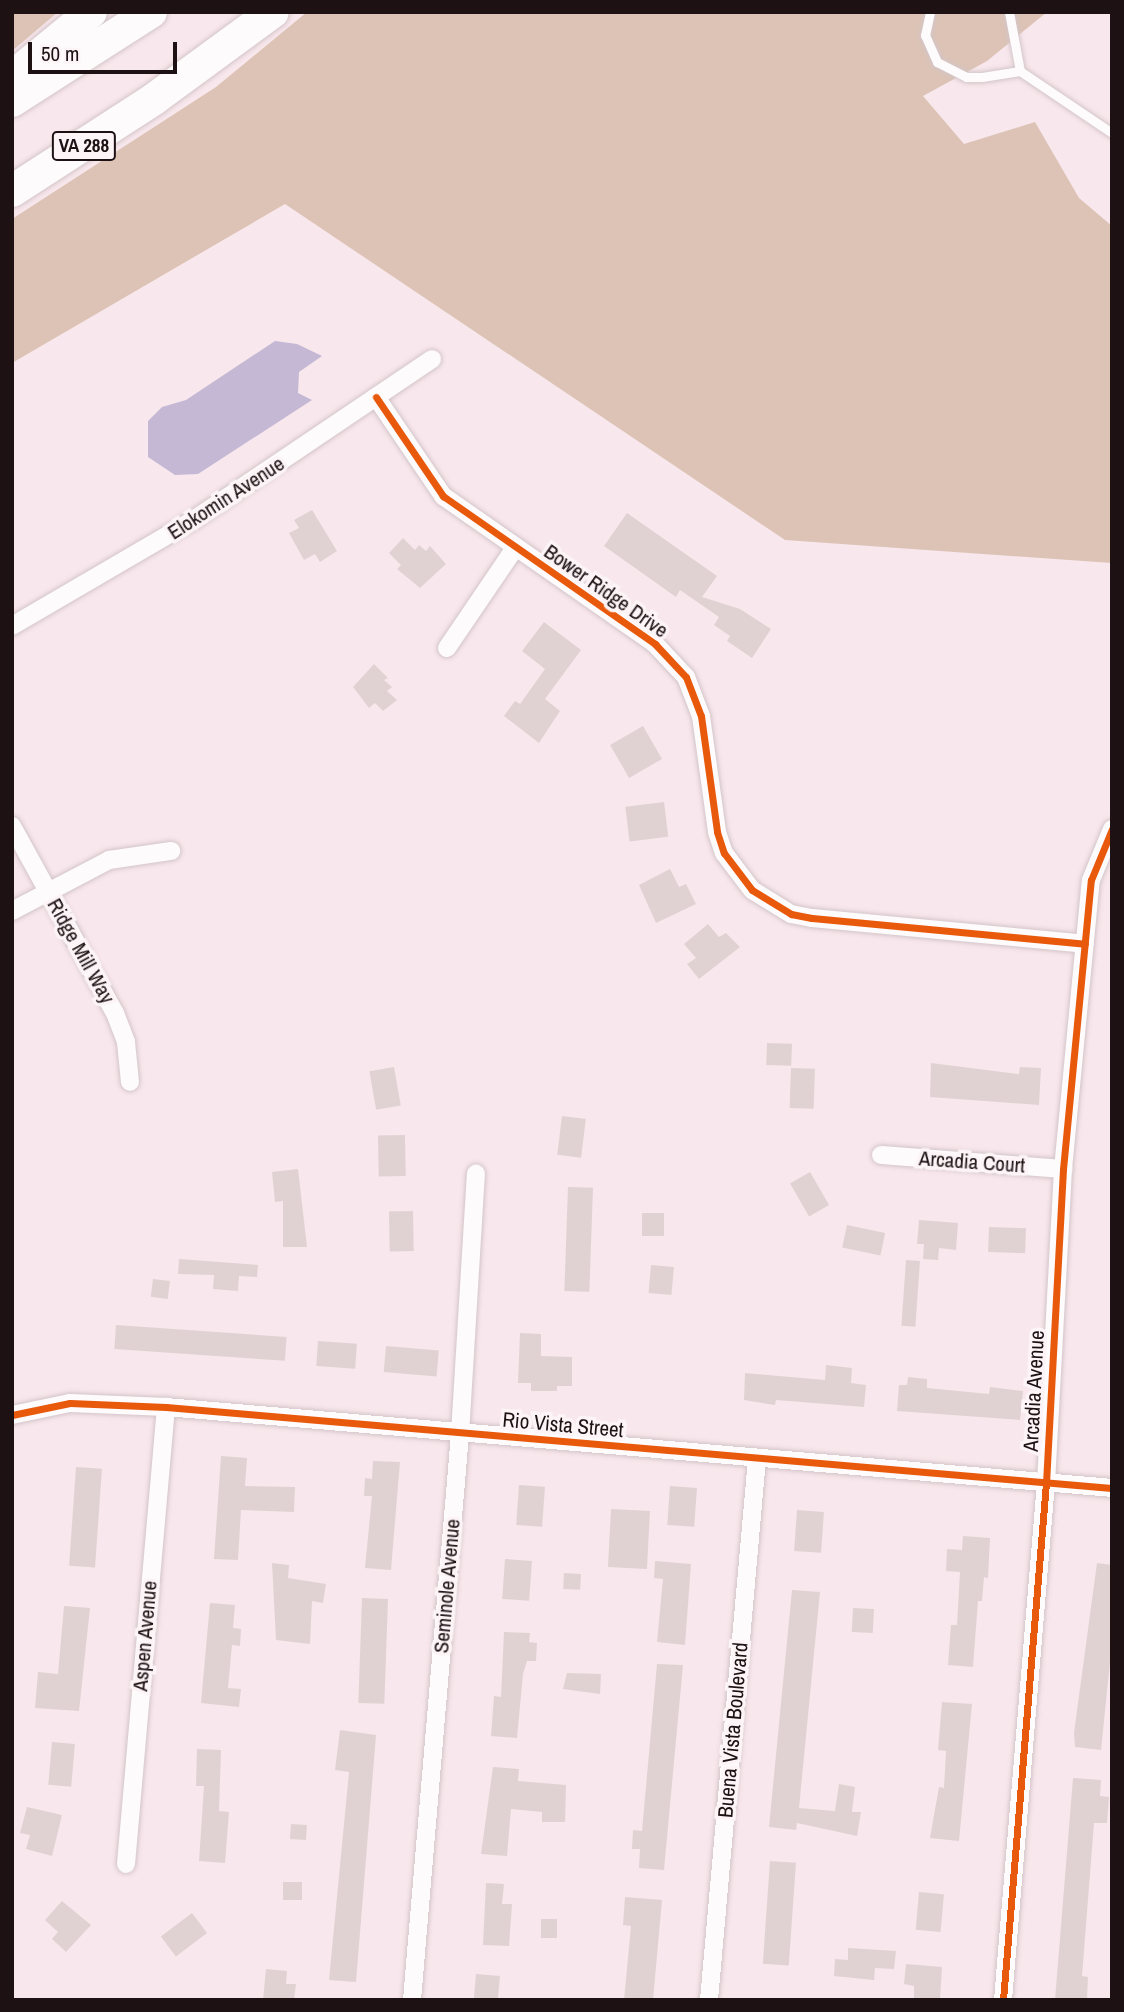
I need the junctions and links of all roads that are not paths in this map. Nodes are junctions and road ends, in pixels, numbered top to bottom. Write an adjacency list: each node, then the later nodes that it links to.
1 (91, 12): 7 (highway)
2 (151, 12): 8 (highway)
3 (273, 12): 10 (highway, VA 288)
4 (930, 12): 6 (lane)
5 (1009, 12): 6 (lane)
6 (1020, 71): 9 (lane)
7 (12, 77)
8 (12, 101)
9 (1112, 133)
10 (12, 191)
11 (432, 359): 12 (street, Elokomin Avenue)
12 (376, 397): 13 (street, Bower Ridge Drive); 14 (street, Elokomin Avenue)
13 (515, 548): 15 (street); 21 (street, Bower Ridge Drive)
14 (12, 626)
15 (447, 648)
16 (12, 826): 19 (street, Ridge Mill Way)
17 (1112, 829): 21 (street, Arcadia Avenue)
18 (171, 851): 19 (street)
19 (48, 891): 20 (street); 22 (street, Ridge Mill Way)
20 (12, 911)
21 (1085, 944): 24 (street, Arcadia Avenue)
22 (130, 1082)
23 (881, 1155): 24 (street, Arcadia Court)
24 (1063, 1168): 30 (street, Arcadia Avenue)
25 (476, 1173): 28 (street, Seminole Avenue)
26 (166, 1407): 27 (street, Rio Vista Street); 28 (street, Rio Vista Street); 32 (street, Aspen Avenue)
27 (12, 1416)
28 (460, 1434): 29 (street, Rio Vista Street); 33 (street, Seminole Avenue)
29 (758, 1460): 30 (street, Rio Vista Street); 34 (street, Buena Vista Boulevard)
30 (1046, 1483): 31 (street, Rio Vista Street); 35 (street, Arcadia Avenue)
31 (1112, 1489)
32 (126, 1864)
33 (412, 2000)
34 (709, 2000)
35 (1003, 2000)

